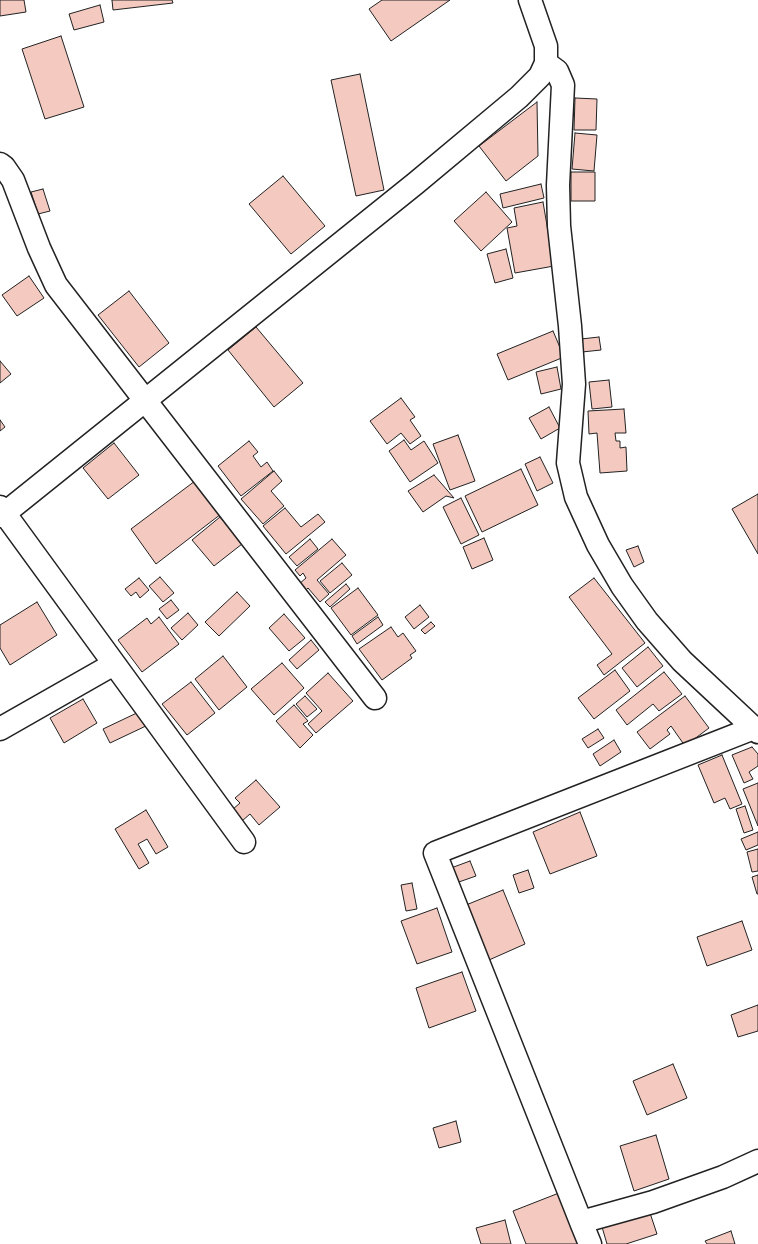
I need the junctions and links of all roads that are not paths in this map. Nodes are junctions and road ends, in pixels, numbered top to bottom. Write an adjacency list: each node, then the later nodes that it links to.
1 (530, 0): 2 (street)
2 (546, 63): 4 (street); 9 (street)
3 (0, 164): 4 (street)
4 (146, 400): 5 (street); 7 (street)
5 (2, 512): 6 (street)
6 (114, 664): 8 (street); 10 (street)
7 (375, 698)
8 (0, 729)
9 (756, 730): 12 (street)
10 (244, 842)
11 (758, 1160): 12 (street)
12 (581, 1222): 13 (street)
13 (590, 1244)

